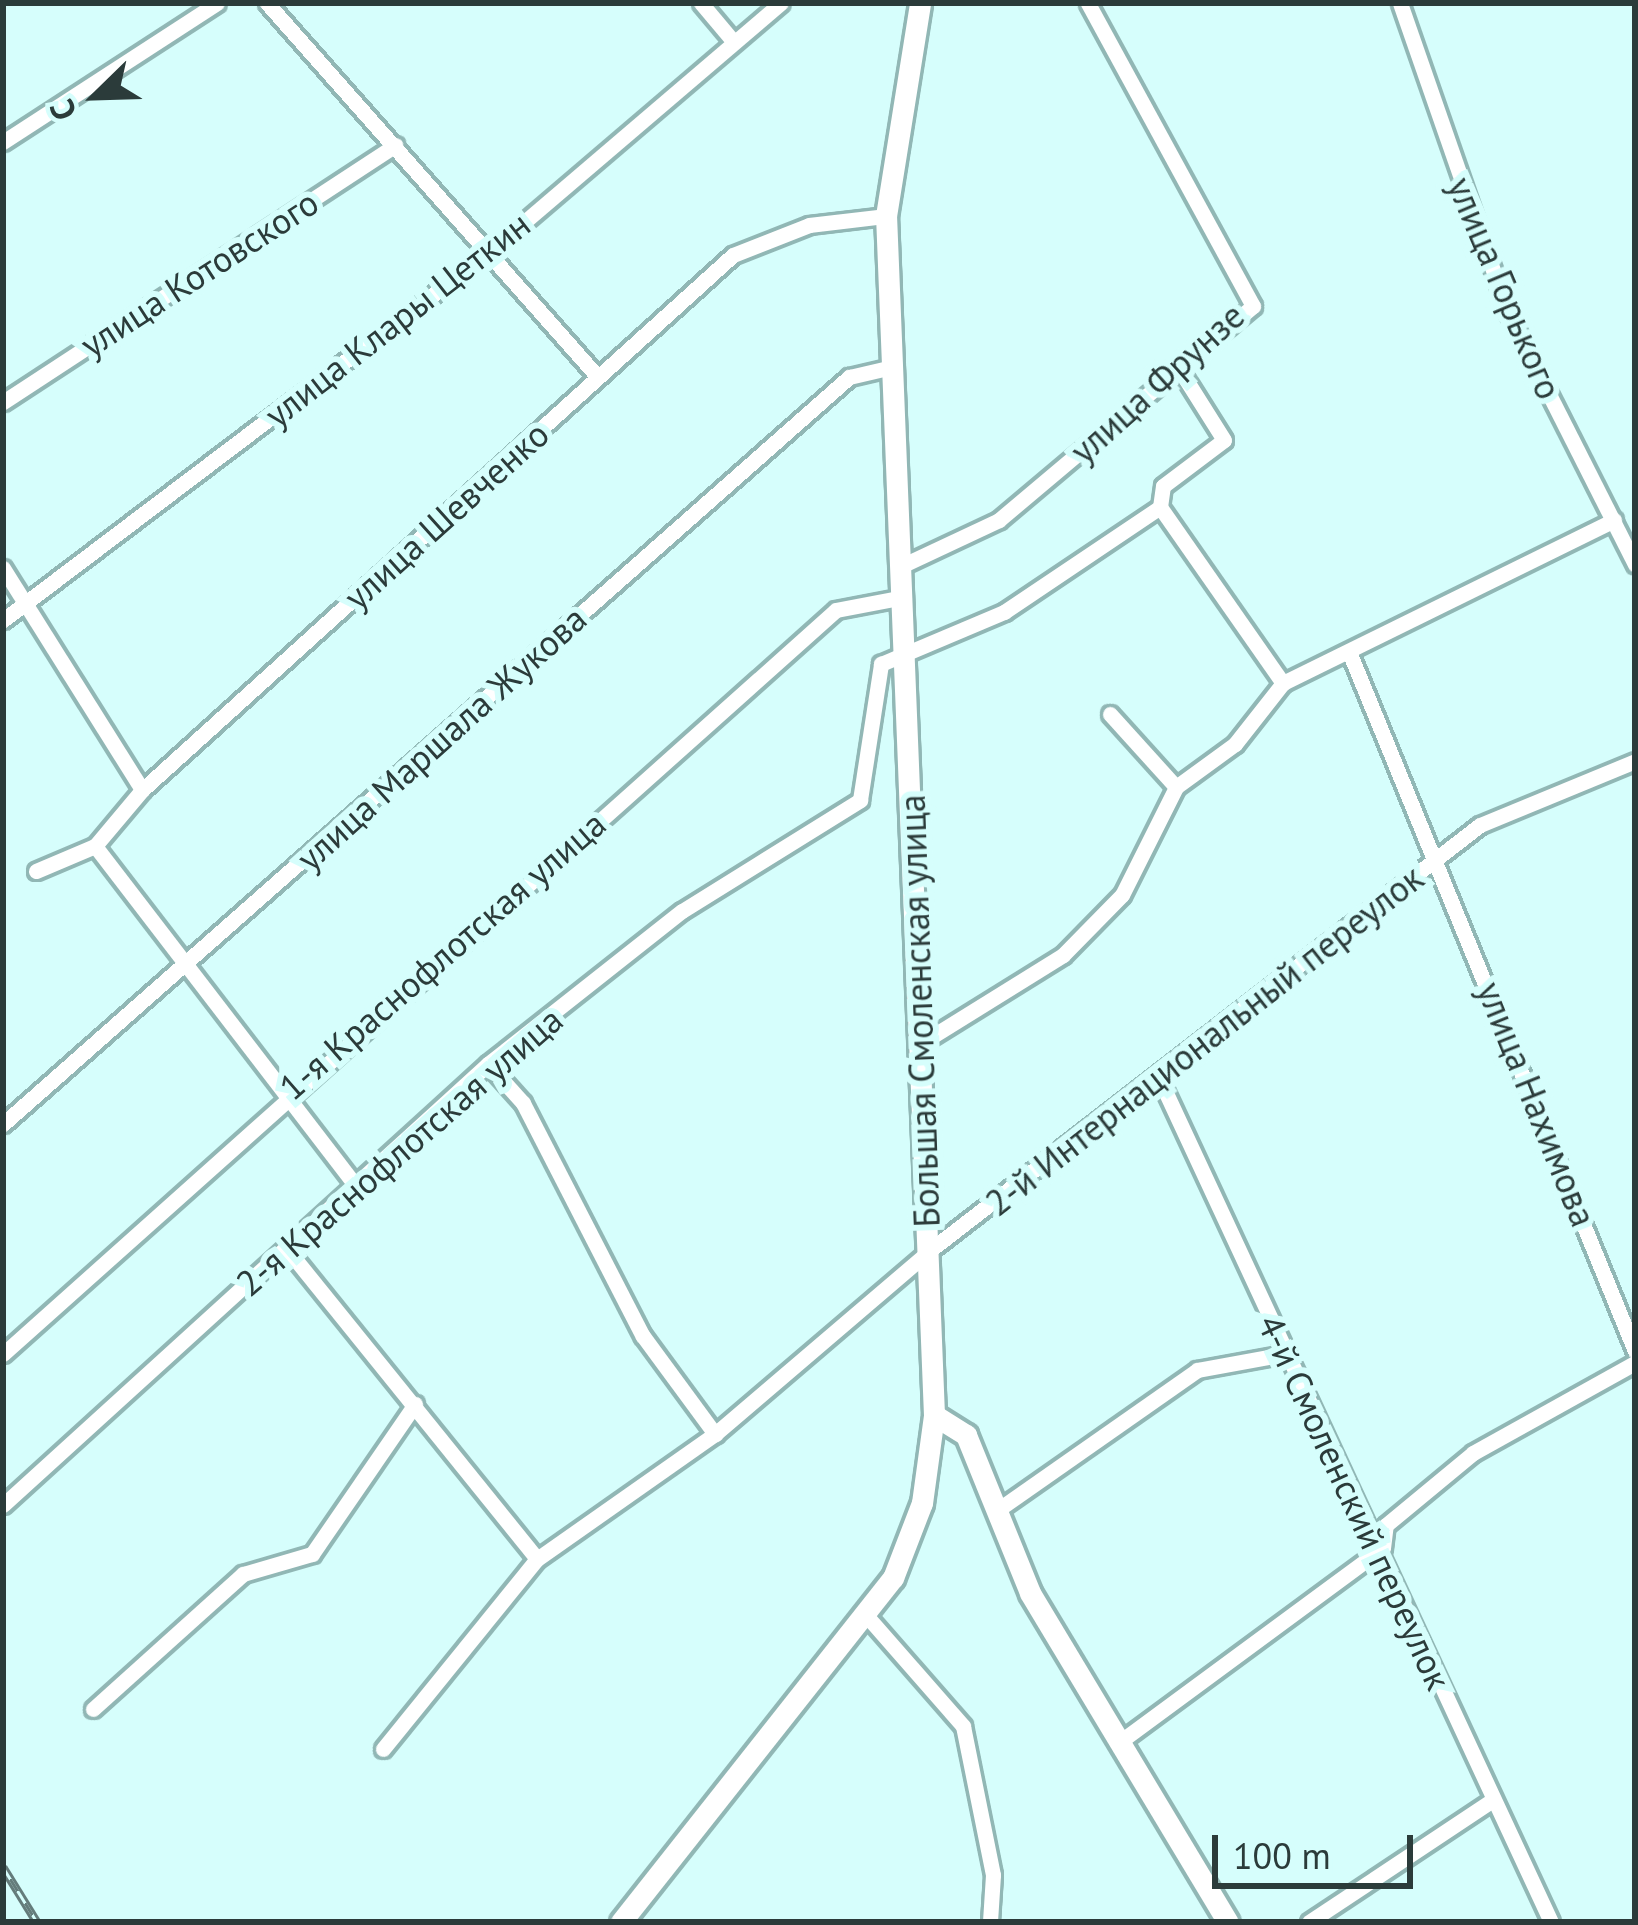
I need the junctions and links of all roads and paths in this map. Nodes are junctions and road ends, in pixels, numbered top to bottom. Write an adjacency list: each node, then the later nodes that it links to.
1 (217, 3): 9 (street)
2 (267, 3): 10 (street)
3 (701, 3): 8 (street)
4 (781, 3): 8 (street, улица Клары Цеткин)
5 (920, 3): 11 (main road, Большая Смоленская улица)
6 (1088, 3): 14 (street, улица Фрунзе)
7 (1400, 3): 18 (street, улица Горького)
8 (733, 41): 12 (street, улица Клары Цеткин)
9 (3, 142)
10 (394, 145): 12 (street); 16 (street, улица Котовского)
11 (886, 217): 13 (main road, Большая Смоленская улица); 15 (street, улица Шевченко)
12 (488, 253): 15 (street); 23 (street, улица Клары Цеткин)
13 (887, 368): 20 (main road, Большая Смоленская улица); 35 (street, улица Маршала Жукова)
14 (1180, 370): 17 (street); 20 (street, улица Фрунзе)
15 (598, 377): 31 (street, улица Шевченко)
16 (3, 402)
17 (1160, 507): 25 (street); 27 (street)
18 (1614, 520): 19 (street, улица Горького); 26 (street)
19 (1635, 564)
20 (901, 566): 22 (main road, Большая Смоленская улица)
21 (3, 568): 23 (street)
22 (904, 597): 25 (main road, Большая Смоленская улица); 39 (street, 1-я Краснофлотская улица)
23 (25, 603): 24 (street, улица Клары Цеткин); 31 (street)
24 (3, 620)
25 (904, 648): 36 (main road, Большая Смоленская улица); 37 (street, 2-я Краснофлотская улица)
26 (1350, 654): 27 (street); 33 (street, улица Нахимова)
27 (1283, 683): 30 (street)
28 (1110, 714): 30 (street)
29 (1635, 761): 33 (street, 2-й Интернациональный переулок)
30 (1175, 787): 36 (street)
31 (142, 790): 32 (street, улица Шевченко)
32 (95, 846): 34 (street, улица Шевченко); 35 (street)
33 (1439, 858): 38 (street, 2-й Интернациональный переулок); 44 (street, улица Нахимова)
34 (36, 871)
35 (184, 966): 39 (street); 40 (street, улица Маршала Жукова)
36 (920, 1044): 43 (main road, Большая Смоленская улица)
37 (488, 1064): 41 (street, 2-я Краснофлотская улица); 51 (street)
38 (1160, 1080): 43 (street, 2-й Интернациональный переулок); 47 (street, 4-й Смоленский переулок)
39 (282, 1096): 41 (street); 46 (street, 1-я Краснофлотская улица)
40 (3, 1124)
41 (354, 1184): 42 (street, 2-я Краснофлотская улица)
42 (286, 1249): 49 (street); 52 (street, 2-я Краснофлотская улица)
43 (929, 1251): 50 (main road, Большая Смоленская улица); 51 (street, 2-й Интернациональный переулок)
44 (1629, 1317): 45 (street, улица Нахимова)
45 (1635, 1351)
46 (3, 1354)
47 (1284, 1354): 53 (street); 54 (street, 4-й Смоленский переулок)
48 (1635, 1363): 54 (street)
49 (416, 1403): 55 (street); 57 (street)
50 (934, 1414): 53 (main road); 56 (main road, Большая Смоленская улица)
51 (715, 1434): 55 (street, 2-й Интернациональный переулок)
52 (3, 1505)
53 (996, 1510): 58 (main road)
54 (1383, 1548): 58 (street); 60 (street, 4-й Смоленский переулок)
55 (537, 1559): 59 (street, 2-й Интернациональный переулок)
56 (865, 1614): 61 (main road, Большая Смоленская улица); 62 (street)
57 (93, 1709)
58 (1125, 1738): 63 (main road)
59 (383, 1749)
60 (1488, 1803): 64 (street); 65 (street, 4-й Смоленский переулок)
61 (621, 1922)
62 (990, 1922)
63 (1228, 1922)
64 (1309, 1922)
65 (1551, 1922)

